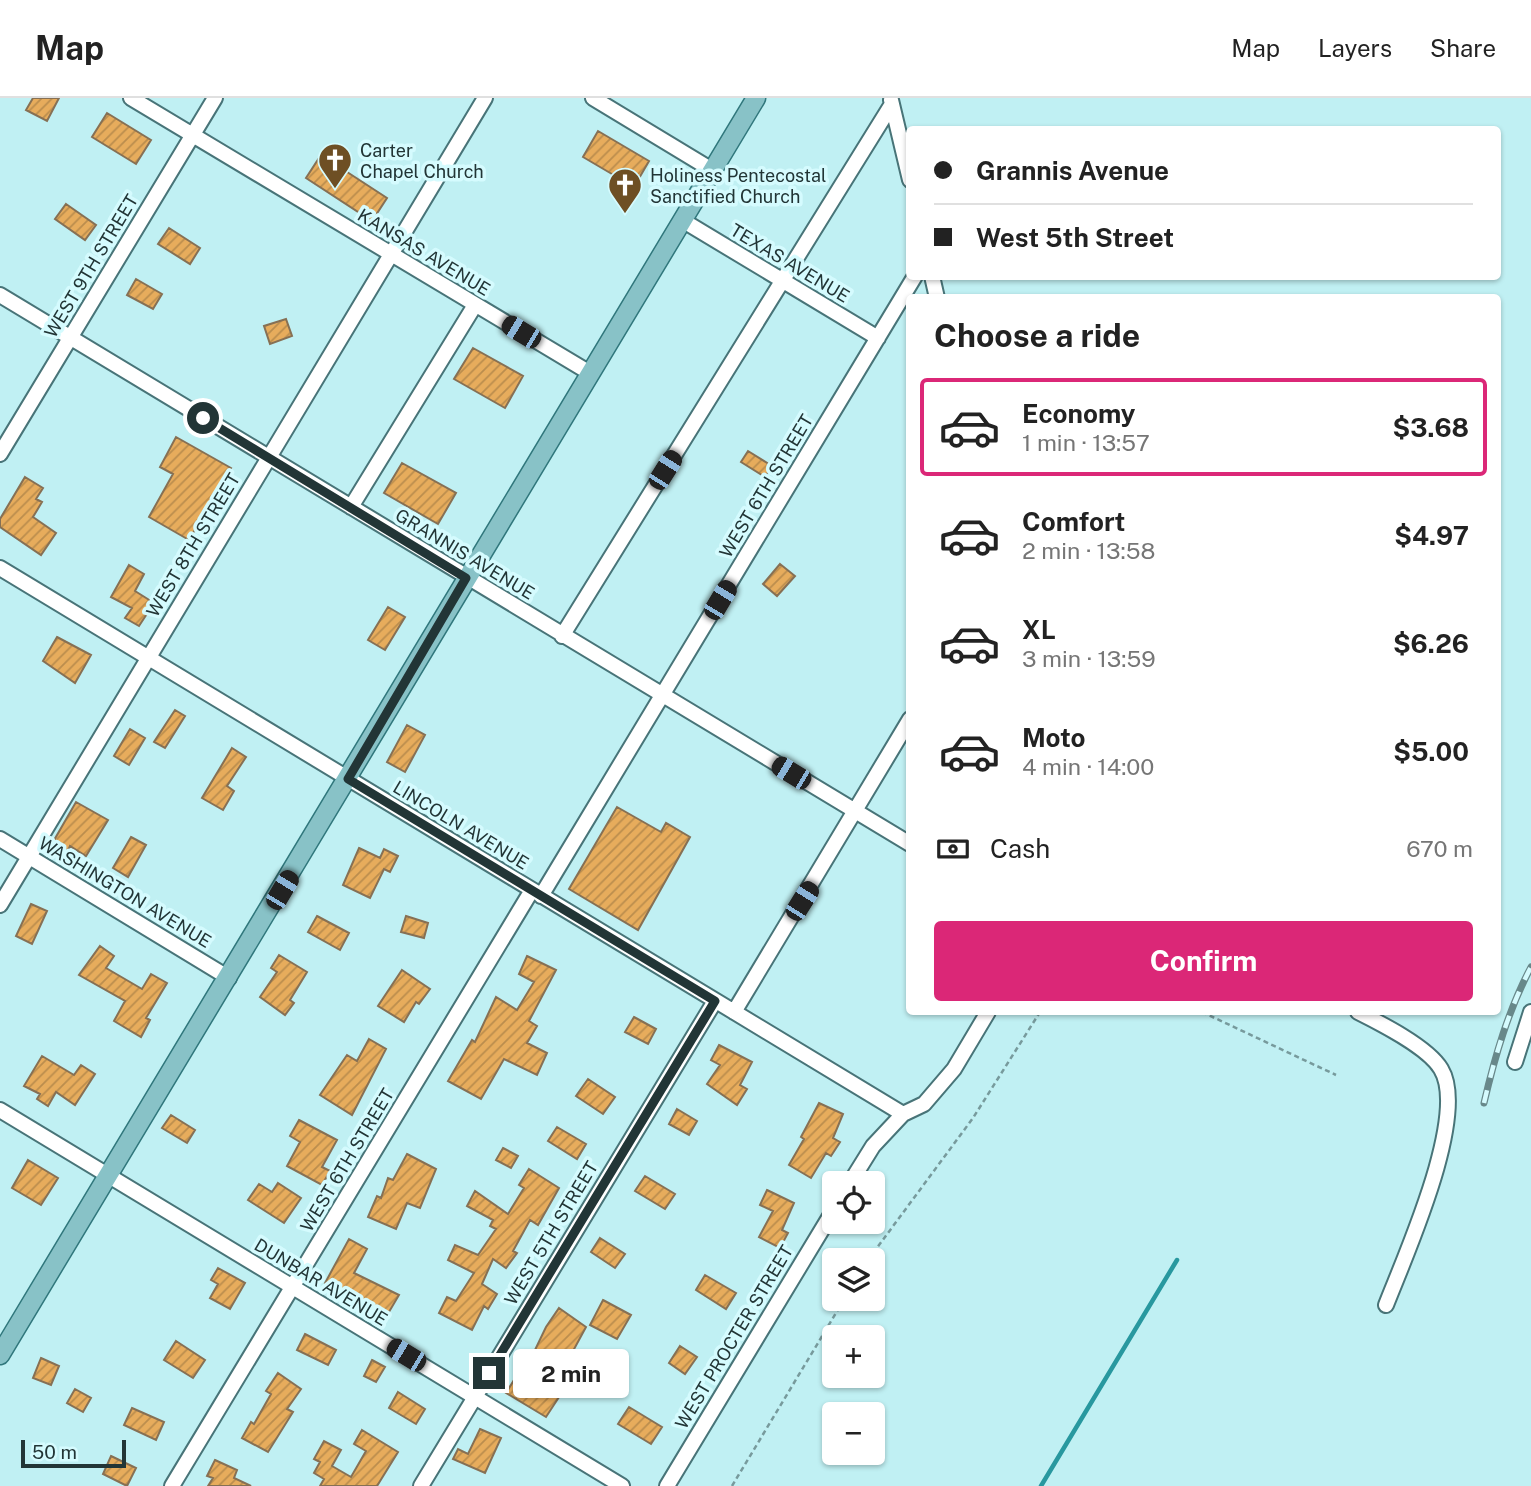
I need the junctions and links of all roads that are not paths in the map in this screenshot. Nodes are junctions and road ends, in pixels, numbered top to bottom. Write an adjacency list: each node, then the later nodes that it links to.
1 (131, 98): 7 (street, KANSAS AVENUE)
2 (215, 98): 7 (street, WEST 9TH STREET)
3 (485, 98): 11 (street, WEST 8TH STREET)
4 (593, 98): 9 (street)
5 (756, 98): 9 (main road)
6 (892, 101): 8 (street); 13 (street)
7 (193, 135): 11 (street, KANSAS AVENUE); 16 (street, WEST 9TH STREET)
8 (906, 162)
9 (712, 170): 10 (main road)
10 (682, 220): 13 (street, TEXAS AVENUE); 18 (main road)
11 (391, 254): 15 (street, KANSAS AVENUE); 20 (street, WEST 8TH STREET)
12 (913, 280): 17 (street, WEST 6TH STREET)
13 (782, 281): 17 (street, TEXAS AVENUE); 24 (street)
14 (0, 295): 16 (street, GRANNIS AVENUE)
15 (475, 305): 18 (street, KANSAS AVENUE); 21 (street)
16 (70, 338): 19 (street, WEST 9TH STREET); 20 (street, GRANNIS AVENUE)
17 (878, 338): 26 (street, WEST 6TH STREET)
18 (590, 373): 23 (main road)
19 (0, 454)
20 (269, 457): 21 (street, GRANNIS AVENUE); 25 (street, WEST 8TH STREET)
21 (351, 507): 23 (street, GRANNIS AVENUE)
22 (0, 568): 25 (street, LINCOLN AVENUE)
23 (466, 578): 24 (street, GRANNIS AVENUE); 28 (main road)
24 (562, 636): 26 (street, GRANNIS AVENUE)
25 (148, 658): 28 (street, LINCOLN AVENUE); 32 (street, WEST 8TH STREET)
26 (662, 695): 29 (street, GRANNIS AVENUE); 33 (street, WEST 6TH STREET)
27 (906, 726): 29 (street)
28 (348, 779): 33 (street, LINCOLN AVENUE); 35 (main road)
29 (856, 811): 31 (street, GRANNIS AVENUE); 37 (street)
30 (0, 839): 32 (street, WASHINGTON AVENUE)
31 (906, 842)
32 (29, 857): 34 (street, WEST 8TH STREET); 35 (street, WASHINGTON AVENUE)
33 (537, 893): 36 (street, LINCOLN AVENUE); 47 (street, WEST 6TH STREET)
34 (0, 905)
35 (229, 978): 45 (main road)
36 (715, 1001): 37 (street, LINCOLN AVENUE); 50 (street, WEST 5TH STREET)
37 (734, 1012): 43 (street, LINCOLN AVENUE)
38 (1531, 1012): 41 (street)
39 (986, 1015): 43 (street)
40 (1363, 1015): 48 (street)
41 (1515, 1062)
42 (0, 1111): 45 (street, DUNBAR AVENUE)
43 (902, 1114): 44 (street)
44 (857, 1171)
45 (108, 1176): 47 (street, DUNBAR AVENUE); 49 (main road)
46 (822, 1230): 54 (street, WEST PROCTER STREET)
47 (293, 1287): 50 (street, DUNBAR AVENUE); 51 (street, WEST 6TH STREET)
48 (1386, 1305)
49 (0, 1355)
50 (475, 1396): 52 (street, WEST 5TH STREET); 53 (street, DUNBAR AVENUE)
51 (172, 1486)
52 (421, 1486)
53 (622, 1486)
54 (667, 1486)

